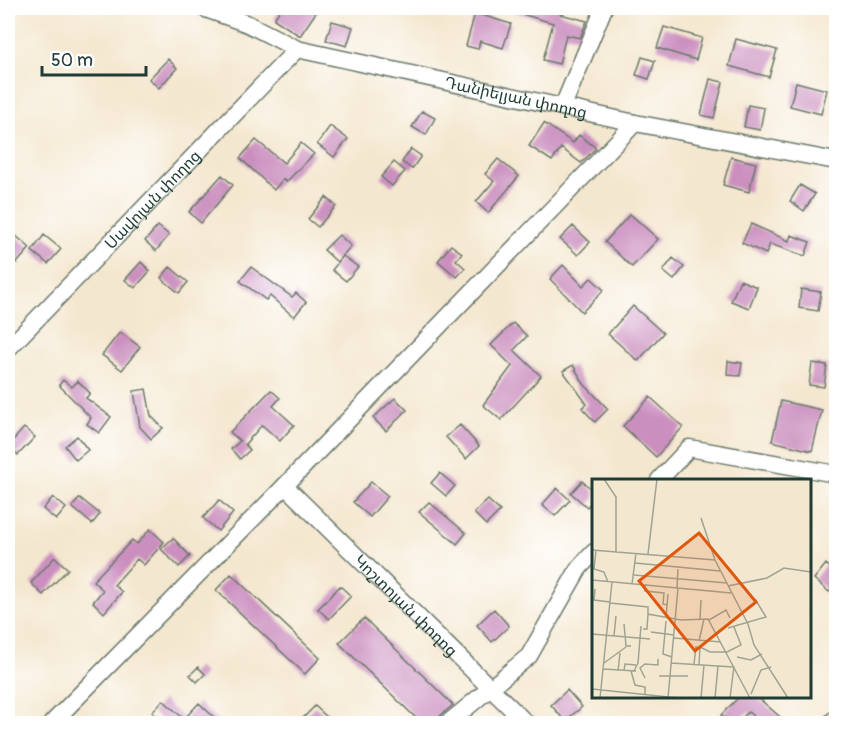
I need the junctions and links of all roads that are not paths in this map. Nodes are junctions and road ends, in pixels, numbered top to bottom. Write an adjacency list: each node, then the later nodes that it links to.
1 (203, 8): 3 (street, Դանիելյան փողոց)
2 (604, 8): 4 (street)
3 (297, 49): 4 (street, Դանիելյան փողոց); 7 (street, Սավոյան փողոց)
4 (563, 106): 5 (street, Դանիելյան փողոց)
5 (635, 123): 6 (street, Դանիելյան փողոց); 10 (street)
6 (837, 161)
7 (8, 349)
8 (837, 474): 9 (street)
9 (660, 479)
10 (285, 486): 12 (street, Կոշտոյան փողոց); 13 (street)
11 (592, 554): 12 (street)
12 (492, 689): 14 (street); 15 (street, Կոշտոյան փողոց)
13 (51, 723)
14 (447, 723)
15 (527, 723)

